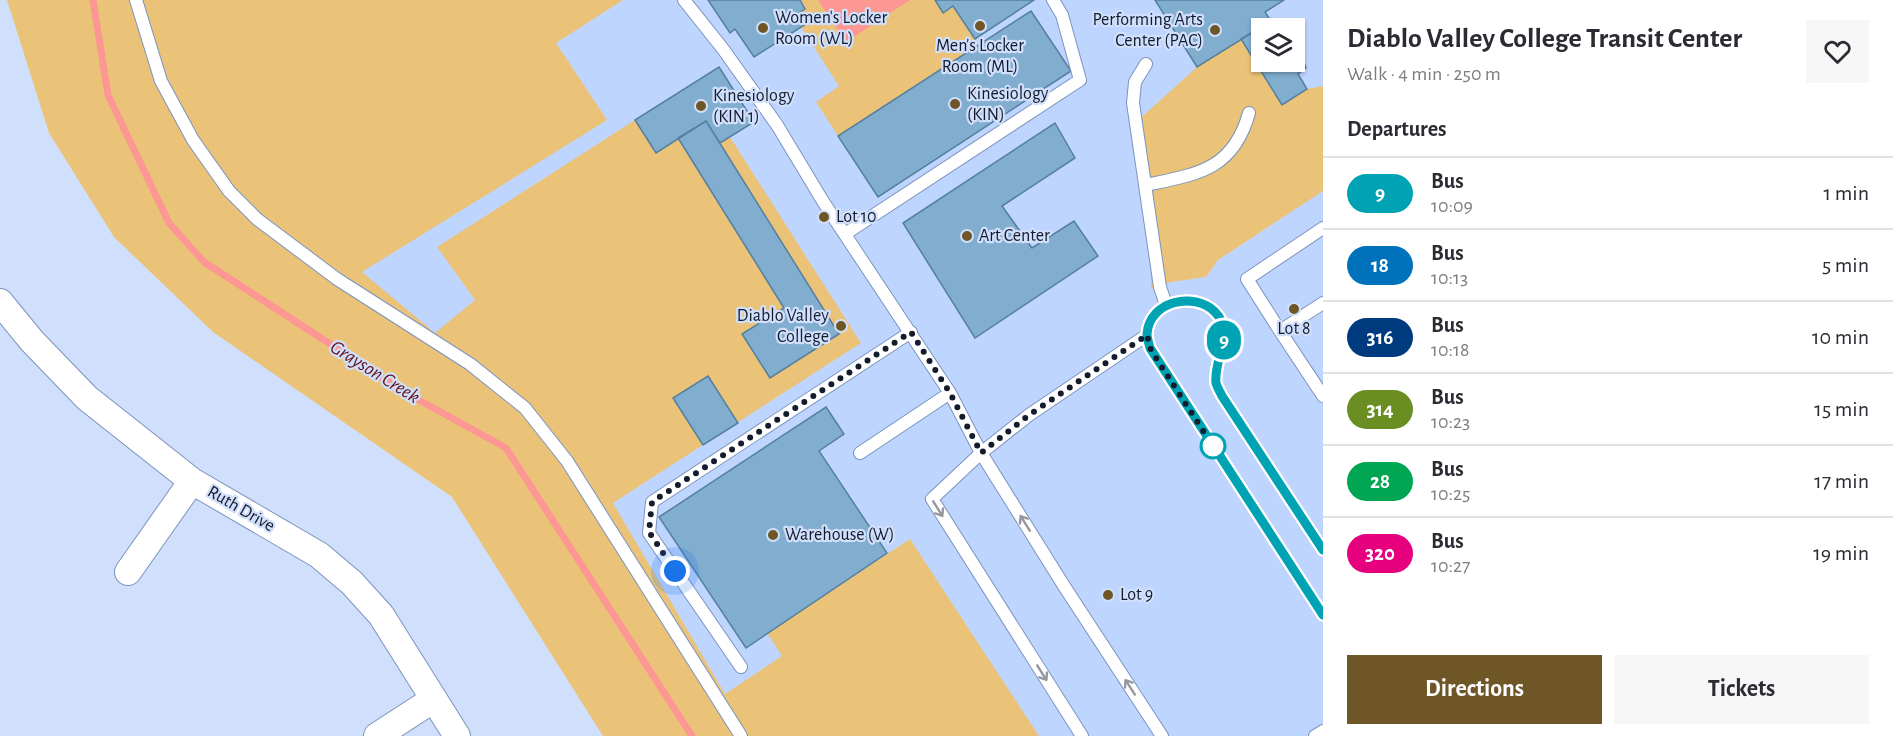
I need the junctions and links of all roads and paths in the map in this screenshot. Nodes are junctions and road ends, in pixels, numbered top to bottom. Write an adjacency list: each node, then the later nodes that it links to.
1 (136, 0): 28 (lane)
2 (684, 0): 8 (lane)
3 (1053, 0): 8 (lane)
4 (1146, 64): 6 (lane)
5 (1249, 113): 6 (lane)
6 (1146, 185): 11 (lane)
7 (1323, 228): 12 (lane)
8 (845, 234): 13 (lane)
9 (0, 302): 19 (street, Ruth Drive)
10 (1323, 303): 12 (lane)
11 (1166, 305): 14 (lane); 20 (lane)
12 (1280, 331): 16 (lane)
13 (911, 332): 15 (lane); 23 (lane)
14 (1147, 335): 18 (lane); 22 (lane)
15 (950, 393): 17 (lane); 18 (lane)
16 (1323, 396)
17 (860, 453)
18 (981, 453): 29 (lane, one-way to 29); 30 (lane, one-way to 18)
19 (192, 481): 21 (street); 24 (street, Ruth Drive)
20 (1323, 550)
21 (128, 573)
22 (1323, 615)
23 (741, 667)
24 (434, 699): 26 (street); 27 (street, Ruth Drive)
25 (1323, 730): 31 (lane)
26 (377, 736)
27 (457, 736)
28 (741, 736)
29 (1082, 736)
30 (1162, 736)
31 (1315, 736)

